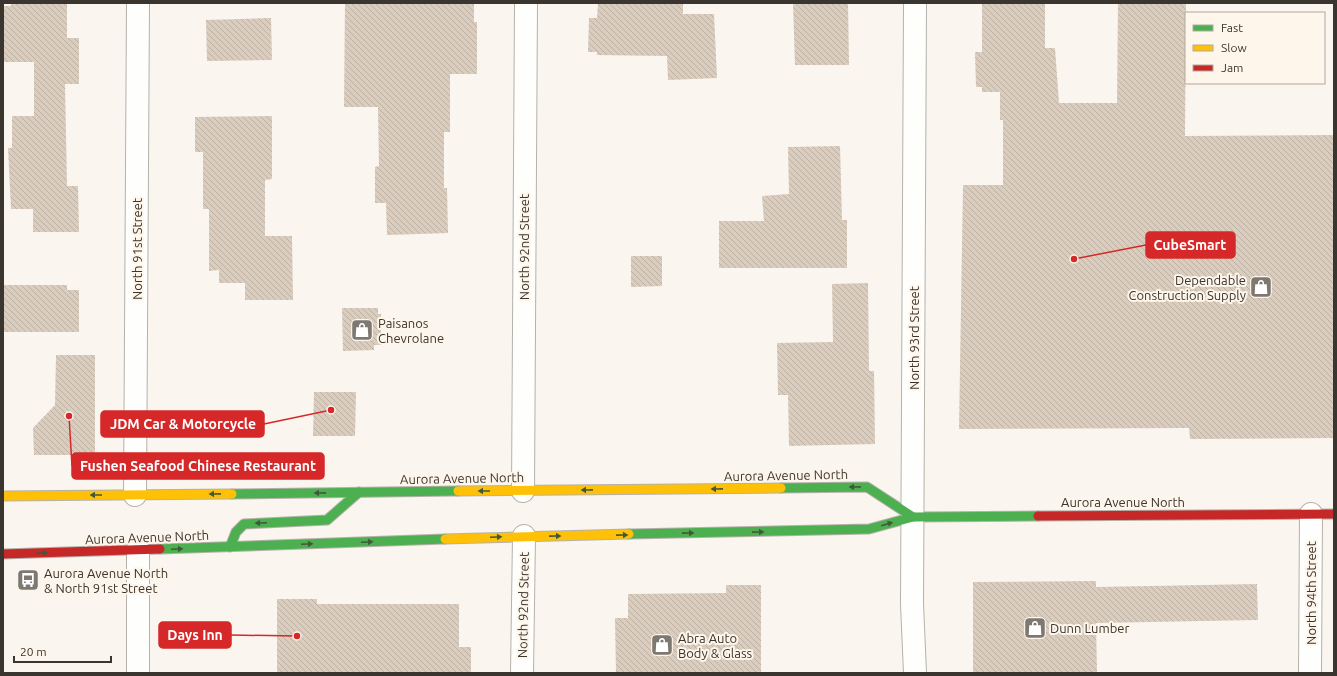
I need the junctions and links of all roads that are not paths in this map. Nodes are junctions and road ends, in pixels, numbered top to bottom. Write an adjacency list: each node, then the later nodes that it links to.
1 (138, 3): 6 (street, North 91st Street)
2 (526, 3): 4 (street, North 92nd Street)
3 (915, 3): 10 (street, North 93rd Street)
4 (523, 491): 5 (highway, Aurora Avenue North, one-way to 5); 10 (highway, Aurora Avenue North, one-way to 4)
5 (359, 492): 6 (highway, Aurora Avenue North, one-way to 6); 12 (highway, one-way to 12)
6 (136, 494): 7 (highway, Aurora Avenue North, one-way to 7)
7 (3, 496)
8 (1311, 514): 9 (highway, Aurora Avenue North); 10 (highway, Aurora Avenue North); 18 (street, North 94th Street)
9 (1334, 514)
10 (913, 517): 11 (highway, Aurora Avenue North, one-way to 10); 17 (street, North 93rd Street)
11 (524, 536): 12 (highway, Aurora Avenue North, one-way to 11); 16 (street, North 92nd Street)
12 (230, 547): 13 (highway, Aurora Avenue North, one-way to 12)
13 (138, 549): 14 (highway, Aurora Avenue North, one-way to 13); 15 (street)
14 (3, 554)
15 (138, 673)
16 (522, 673)
17 (915, 673)
18 (1310, 673)

